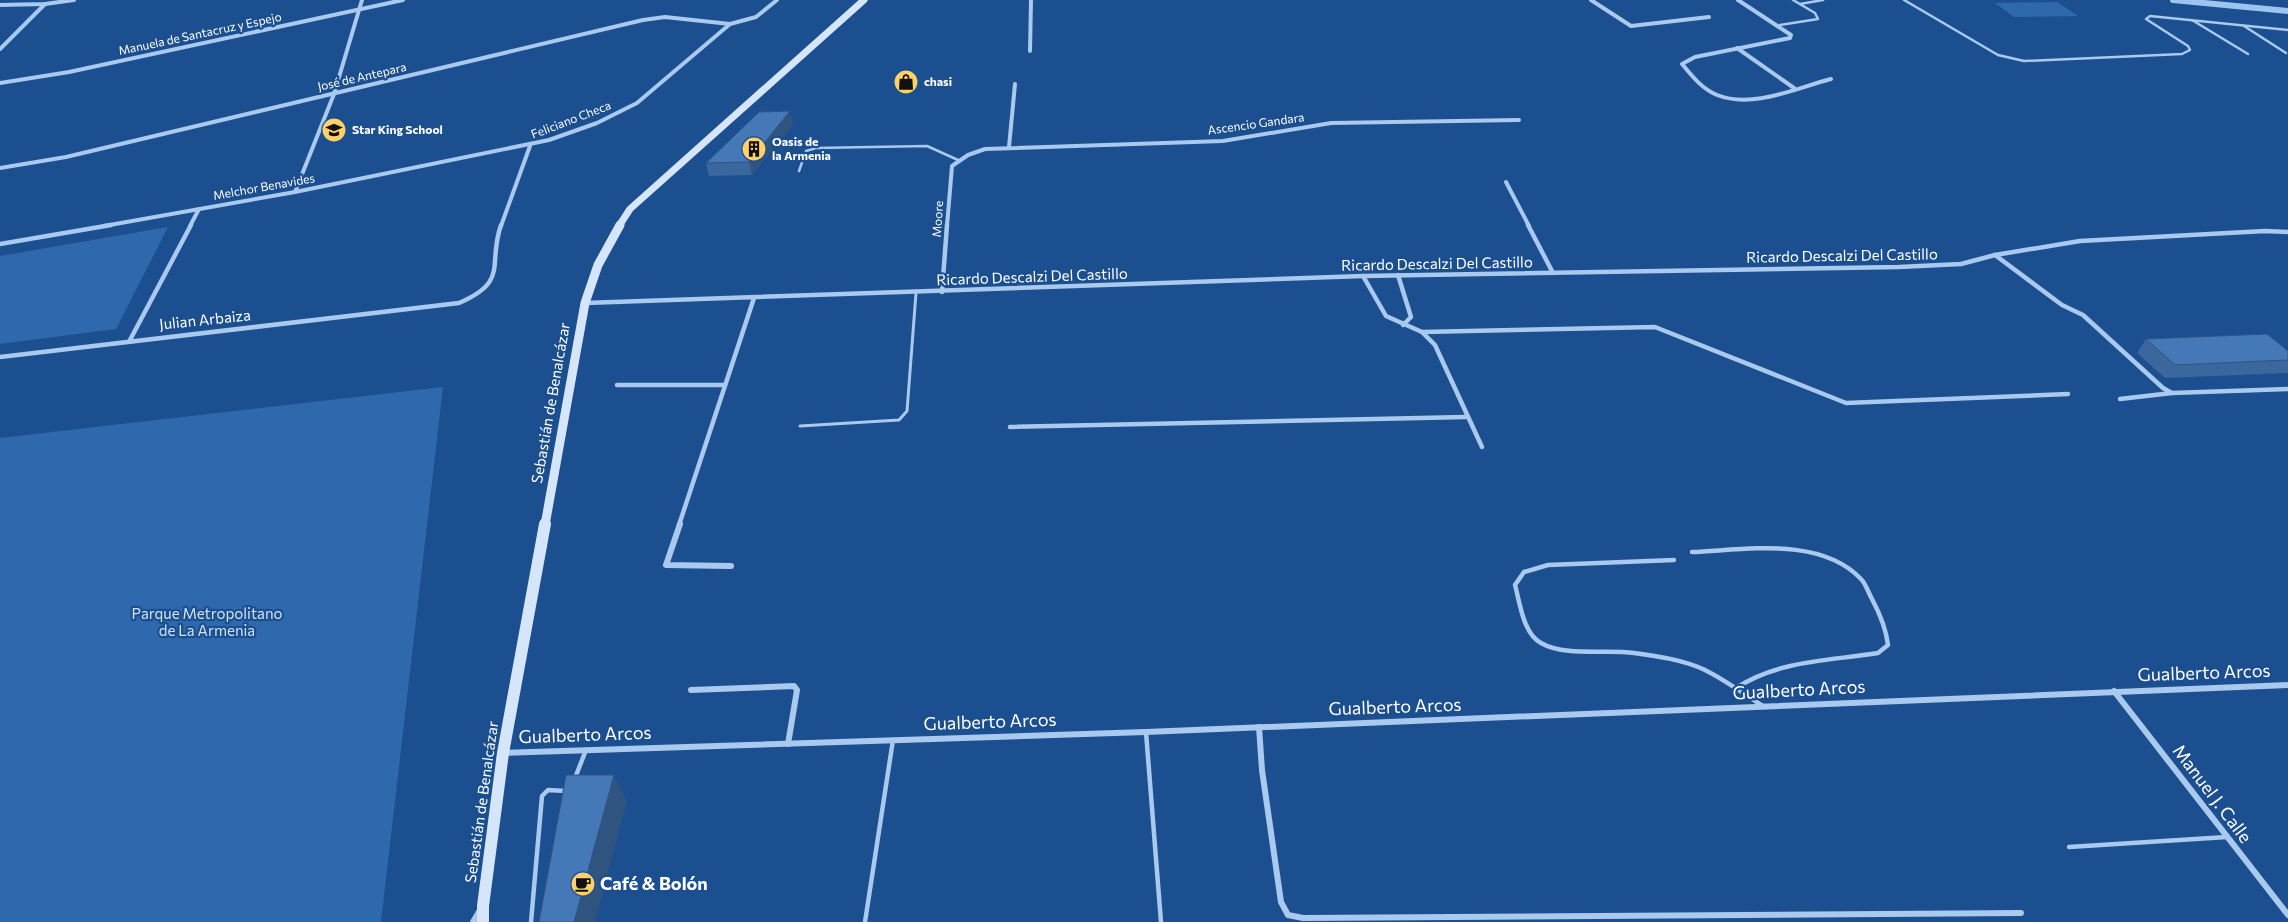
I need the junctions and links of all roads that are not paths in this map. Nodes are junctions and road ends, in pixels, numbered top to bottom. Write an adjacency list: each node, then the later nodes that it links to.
1 (49, 0): 13 (street)
2 (74, 0): 13 (street)
3 (362, 0): 16 (street)
4 (403, 0): 16 (street, Manuela de Santacruz y Espejo)
5 (777, 0): 19 (street, Feliciano Checa)
6 (864, 0): 51 (main road, Sebastián de Benalcázar)
7 (1031, 0): 25 (street)
8 (1591, 0): 17 (street)
9 (1738, 0): 21 (street)
10 (1793, 0): 14 (lane)
11 (1823, 0): 14 (lane)
12 (1904, 0): 18 (lane)
13 (45, 4): 15 (street); 24 (street)
14 (1800, 4): 21 (lane)
15 (0, 5)
16 (360, 9): 29 (street, Manuela de Santacruz y Espejo); 32 (street)
17 (1709, 17)
18 (2190, 19): 20 (lane); 27 (lane)
19 (730, 24): 32 (street, José de Antepara); 34 (street, Feliciano Checa)
20 (2242, 24): 22 (lane); 26 (lane)
21 (1780, 25): 23 (street)
22 (2288, 30)
23 (1736, 48): 31 (street); 31 (street)
24 (0, 49)
25 (1030, 51)
26 (2286, 53)
27 (2248, 54)
28 (1831, 79): 31 (street)
29 (0, 84)
30 (1015, 84): 35 (street)
31 (1794, 88)
32 (334, 94): 37 (street, José de Antepara); 40 (street)
33 (1519, 120): 35 (street, Ascencio Gandara)
34 (530, 146): 40 (street, Melchor Benavides); 52 (street, Feliciano Checa)
35 (1009, 148): 36 (street, Ascencio Gandara)
36 (958, 160): 38 (lane); 48 (street, Moore)
37 (0, 168)
38 (799, 171)
39 (1506, 182): 45 (street)
40 (295, 192): 41 (street, Melchor Benavides)
41 (199, 209): 43 (street, Melchor Benavides); 55 (street)
42 (2288, 232): 44 (street, Ricardo Descalzi Del Castillo)
43 (0, 244)
44 (1995, 255): 45 (street, Ricardo Descalzi Del Castillo); 60 (street)
45 (1553, 273): 46 (street, Ricardo Descalzi Del Castillo)
46 (1398, 275): 47 (street, Ricardo Descalzi Del Castillo); 53 (street)
47 (1364, 276): 48 (street, Ricardo Descalzi Del Castillo); 53 (street)
48 (942, 292): 49 (street, Ricardo Descalzi Del Castillo)
49 (916, 293): 50 (street, Ricardo Descalzi Del Castillo); 64 (lane)
50 (754, 298): 51 (street, Ricardo Descalzi Del Castillo); 57 (street)
51 (585, 303): 80 (main road, Sebastián de Benalcázar)
52 (414, 310): 55 (street, Julian Arbaiza)
53 (1403, 325): 54 (street)
54 (1422, 332): 61 (street); 63 (street)
55 (130, 340): 56 (street, Julian Arbaiza)
56 (0, 357)
57 (725, 385): 58 (street); 69 (street)
58 (617, 386)
59 (2288, 389): 60 (street)
60 (2172, 393): 62 (street)
61 (2068, 394)
62 (2120, 399)
63 (1466, 417): 65 (street); 66 (street)
64 (800, 426)
65 (1010, 427)
66 (1482, 447)
67 (1692, 552): 71 (lane)
68 (1674, 560): 71 (lane)
69 (731, 566)
70 (2288, 685): 73 (street, Gualberto Arcos)
71 (1736, 688): 74 (lane)
72 (691, 690): 78 (street)
73 (2114, 691): 74 (street, Gualberto Arcos); 81 (street, Manuel J. Calle)
74 (1764, 706): 75 (street, Gualberto Arcos)
75 (1259, 727): 76 (street, Gualberto Arcos); 84 (street)
76 (1146, 732): 77 (street, Gualberto Arcos); 90 (lane)
77 (893, 740): 78 (street, Gualberto Arcos); 89 (lane)
78 (788, 744): 79 (street, Gualberto Arcos)
79 (586, 750): 80 (street, Gualberto Arcos); 88 (lane)
80 (503, 753): 83 (main road, Sebastián de Benalcázar)
81 (2227, 837): 82 (lane); 85 (street, Manuel J. Calle)
82 (2069, 847)
83 (483, 906): 86 (street); 87 (main road, Sebastián de Benalcázar)
84 (2021, 913)
85 (2288, 915)
86 (472, 922)
87 (483, 922)
88 (531, 922)
89 (865, 922)
90 (1161, 922)

